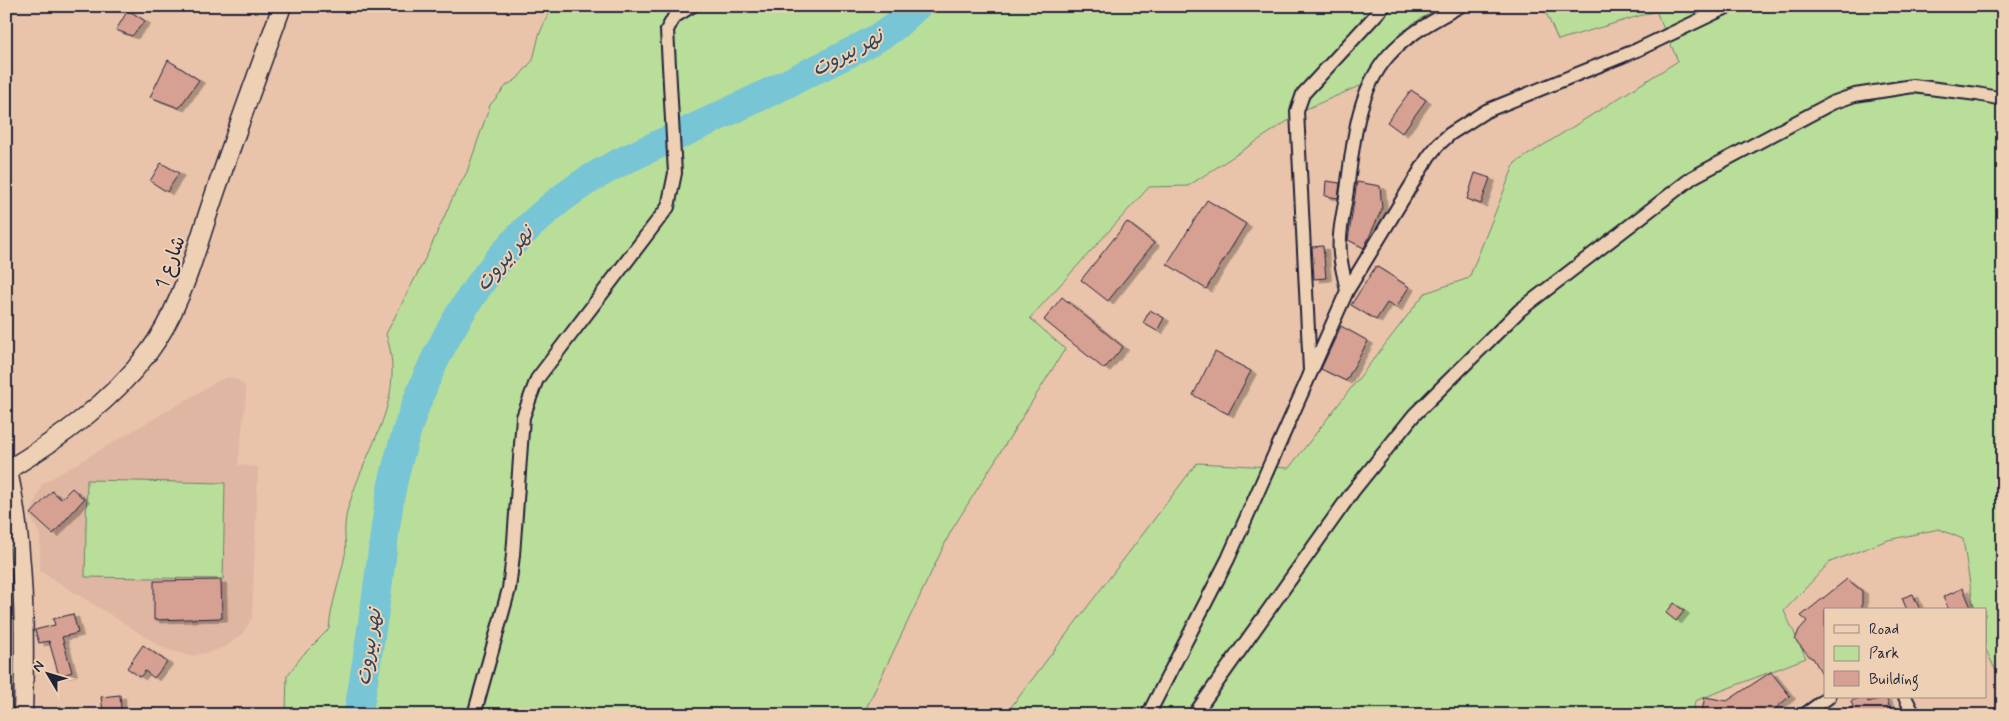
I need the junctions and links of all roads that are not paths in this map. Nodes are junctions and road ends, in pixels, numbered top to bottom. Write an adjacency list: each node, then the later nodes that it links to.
1 (282, 6): 9 (street, شارع 1)
2 (692, 6): 13 (street)
3 (1384, 6): 8 (street)
4 (1460, 6): 7 (street)
5 (1728, 6): 7 (street)
6 (2003, 99): 15 (street)
7 (1347, 292): 8 (street)
8 (1310, 372): 14 (street)
9 (7, 471): 12 (street)
10 (1828, 698): 16 (street)
11 (1906, 698): 17 (street)
12 (23, 715)
13 (474, 715)
14 (1148, 715)
15 (1194, 715)
16 (1804, 715)
17 (1914, 715)

